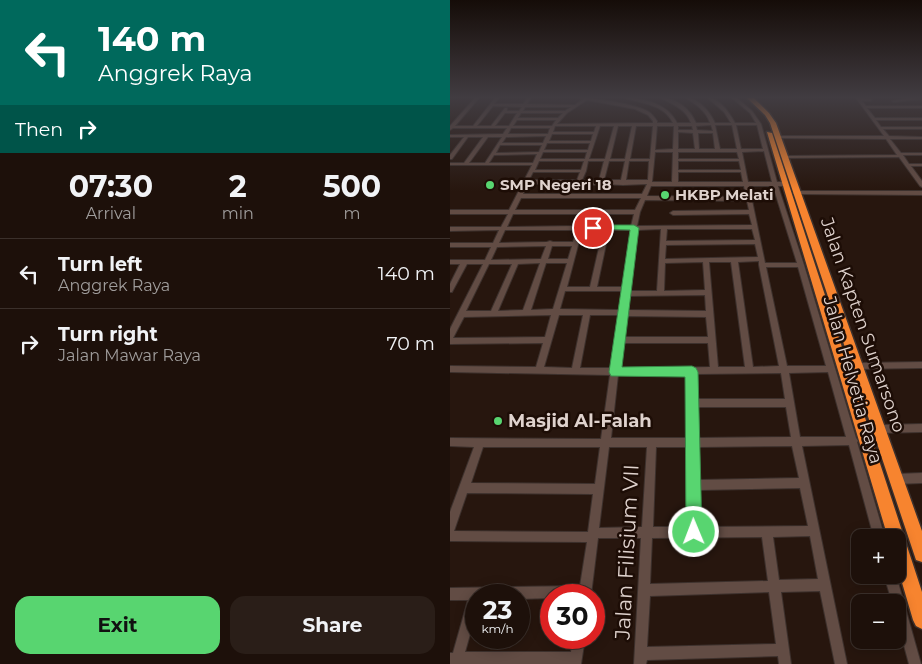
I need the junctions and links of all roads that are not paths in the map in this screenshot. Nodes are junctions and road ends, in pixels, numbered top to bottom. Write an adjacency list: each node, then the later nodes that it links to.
1 (510, 129): 21 (street)
2 (552, 129): 17 (street)
3 (597, 129): 16 (street)
4 (615, 129): 42 (street)
5 (633, 129): 43 (street)
6 (656, 129): 31 (street)
7 (715, 129): 15 (street)
8 (735, 129): 34 (street)
9 (760, 129): 29 (street, Jalan Helvetia Raya)
10 (768, 129): 65 (highway)
11 (774, 129): 22 (highway)
12 (881, 129): 23 (street)
13 (676, 131): 14 (street); 32 (street)
14 (695, 131): 15 (street); 28 (street)
15 (715, 132): 33 (street)
16 (596, 133): 17 (street); 25 (street)
17 (549, 134): 21 (street); 26 (street)
18 (450, 136): 19 (street)
19 (467, 136): 20 (street); 40 (street)
20 (486, 136): 21 (street); 49 (street)
21 (505, 136): 27 (street)
22 (777, 137): 23 (street); 39 (highway)
23 (887, 137): 24 (street); 38 (street)
24 (922, 138)
25 (593, 142): 26 (street); 30 (street)
26 (545, 143): 27 (street); 35 (street)
27 (499, 144): 36 (street)
28 (697, 150): 32 (street); 33 (street)
29 (766, 150): 34 (street); 65 (street, Jalan Helvetia Raya)
30 (590, 151): 35 (street); 41 (street)
31 (653, 151): 32 (street); 44 (street)
32 (675, 151): 45 (street)
33 (718, 151): 34 (street)
34 (739, 151): 46 (street)
35 (540, 152): 36 (street); 47 (street)
36 (494, 154): 50 (street)
37 (922, 154): 38 (street)
38 (900, 155): 39 (street); 51 (street)
39 (784, 156): 65 (highway)
40 (450, 158)
41 (587, 160): 42 (street); 47 (street); 54 (street)
42 (608, 160): 43 (street); 59 (street)
43 (628, 160): 44 (street); 60 (street)
44 (651, 160): 61 (street)
45 (675, 160): 46 (street); 55 (street)
46 (741, 160): 56 (street)
47 (535, 162): 50 (street); 53 (street)
48 (450, 164): 49 (street)
49 (465, 164): 50 (street)
50 (486, 164)
51 (908, 165): 52 (street); 64 (street)
52 (922, 165)
53 (531, 170): 54 (street); 57 (street)
54 (584, 171): 58 (street)
55 (675, 171): 56 (street); 62 (street)
56 (743, 171): 63 (street)
57 (526, 182): 58 (street); 67 (street)
58 (579, 183): 59 (street)
59 (601, 183): 60 (street)
60 (623, 183): 61 (street)
61 (649, 183): 62 (street); 68 (street)
62 (675, 184): 63 (street)
63 (746, 184): 65 (street); 70 (street)
64 (922, 185)
65 (787, 188): 66 (street, Jalan Kapten Sumarsono); 101 (street, Jalan Helvetia Raya); 122 (highway, Jalan Kapten Sumarsono); 151 (highway, Jalan Kapten Sumarsono)
66 (922, 193)
67 (519, 196): 68 (street); 71 (street)
68 (644, 197): 69 (street); 74 (street)
69 (675, 199): 70 (street); 76 (street)
70 (749, 199): 75 (street)
71 (512, 211): 72 (street); 73 (street); 80 (street)
72 (584, 211): 74 (street); 81 (street)
73 (450, 212)
74 (637, 212): 83 (street)
75 (752, 212): 76 (street); 79 (street)
76 (673, 213): 78 (street)
77 (664, 227): 78 (street); 83 (street); 86 (street)
78 (673, 227): 79 (street)
79 (755, 227): 85 (street)
80 (503, 228): 81 (street); 84 (street); 87 (street)
81 (580, 228): 82 (street); 89 (street)
82 (606, 228): 83 (street); 104 (street)
83 (634, 228): 106 (street)
84 (450, 229)
85 (758, 242): 86 (street); 100 (street)
86 (663, 243): 98 (street)
87 (495, 244): 88 (street); 90 (street); 94 (street)
88 (550, 244): 89 (street); 96 (street)
89 (576, 244): 97 (street)
90 (450, 245)
91 (734, 259): 92 (street); 100 (street); 125 (street)
92 (706, 260): 98 (street); 107 (street)
93 (466, 261): 94 (street); 99 (street); 102 (street)
94 (487, 261): 95 (street); 112 (street)
95 (516, 261): 96 (street); 113 (street)
96 (544, 261): 97 (street); 110 (street)
97 (571, 261): 103 (street)
98 (662, 261): 108 (street)
99 (450, 262)
100 (762, 262): 101 (street); 126 (street)
101 (801, 264): 123 (street, Jalan Helvetia Raya)
102 (452, 281): 105 (street)
103 (562, 289): 104 (street); 109 (street)
104 (593, 289): 106 (street)
105 (450, 290)
106 (626, 291): 108 (street); 114 (street)
107 (709, 292): 108 (street); 115 (street)
108 (660, 293)
109 (556, 312): 110 (street); 111 (street); 117 (street)
110 (526, 313): 113 (street)
111 (587, 313): 114 (street); 129 (street)
112 (462, 314): 113 (street); 116 (street)
113 (493, 314)
114 (623, 314): 115 (street); 118 (street)
115 (710, 314): 119 (street)
116 (450, 337)
117 (548, 340): 120 (street); 127 (street)
118 (620, 340): 119 (street); 130 (street)
119 (712, 340): 128 (street)
120 (450, 341)
121 (922, 365): 122 (street)
122 (856, 366): 135 (highway, Jalan Kapten Sumarsono)
123 (831, 368): 126 (street); 137 (street, Jalan Helvetia Raya)
124 (450, 369): 127 (street)
125 (749, 369): 126 (street); 128 (street)
126 (784, 369): 133 (street)
127 (539, 370): 129 (street)
128 (714, 370): 131 (street)
129 (575, 371): 130 (street)
130 (615, 372): 131 (street); 141 (street)
131 (692, 372): 132 (street)
132 (692, 403): 133 (street); 139 (street)
133 (790, 403): 136 (street)
134 (922, 428): 135 (street)
135 (878, 429): 144 (highway, Jalan Kapten Sumarsono)
136 (796, 441): 137 (street); 139 (street); 145 (street)
137 (853, 441): 150 (street, Jalan Helvetia Raya)
138 (450, 442): 140 (street)
139 (693, 442): 142 (street); 146 (street)
140 (480, 443): 141 (street); 147 (street)
141 (606, 443): 142 (street); 148 (street)
142 (652, 443): 154 (street, Jalan Filisium VII)
143 (922, 478): 144 (street)
144 (896, 479): 158 (highway, Jalan Kapten Sumarsono)
145 (805, 483): 146 (street); 153 (street)
146 (693, 485): 155 (street)
147 (465, 488): 148 (street); 149 (street)
148 (600, 489): 156 (street)
149 (450, 527)
150 (877, 529)
151 (893, 529)
152 (767, 531): 153 (street); 155 (street); 163 (street)
153 (814, 531): 162 (street)
154 (647, 532): 155 (street); 156 (street); 164 (street, Jalan Filisium VII)
155 (694, 532)
156 (593, 535): 157 (street); 160 (street)
157 (450, 536)
158 (922, 554)
159 (906, 569): 167 (highway)
160 (586, 584)
161 (893, 584): 175 (street)
162 (826, 585): 163 (street); 174 (street)
163 (774, 586): 164 (street); 169 (street)
164 (644, 590): 171 (street, Jalan Filisium VII)
165 (465, 593): 166 (street)
166 (450, 594)
167 (922, 620)
168 (465, 625): 170 (street)
169 (783, 650): 171 (street); 173 (street)
170 (453, 659): 172 (street)
171 (641, 659)
172 (576, 661)
173 (785, 664)
174 (841, 664)
175 (915, 664)

